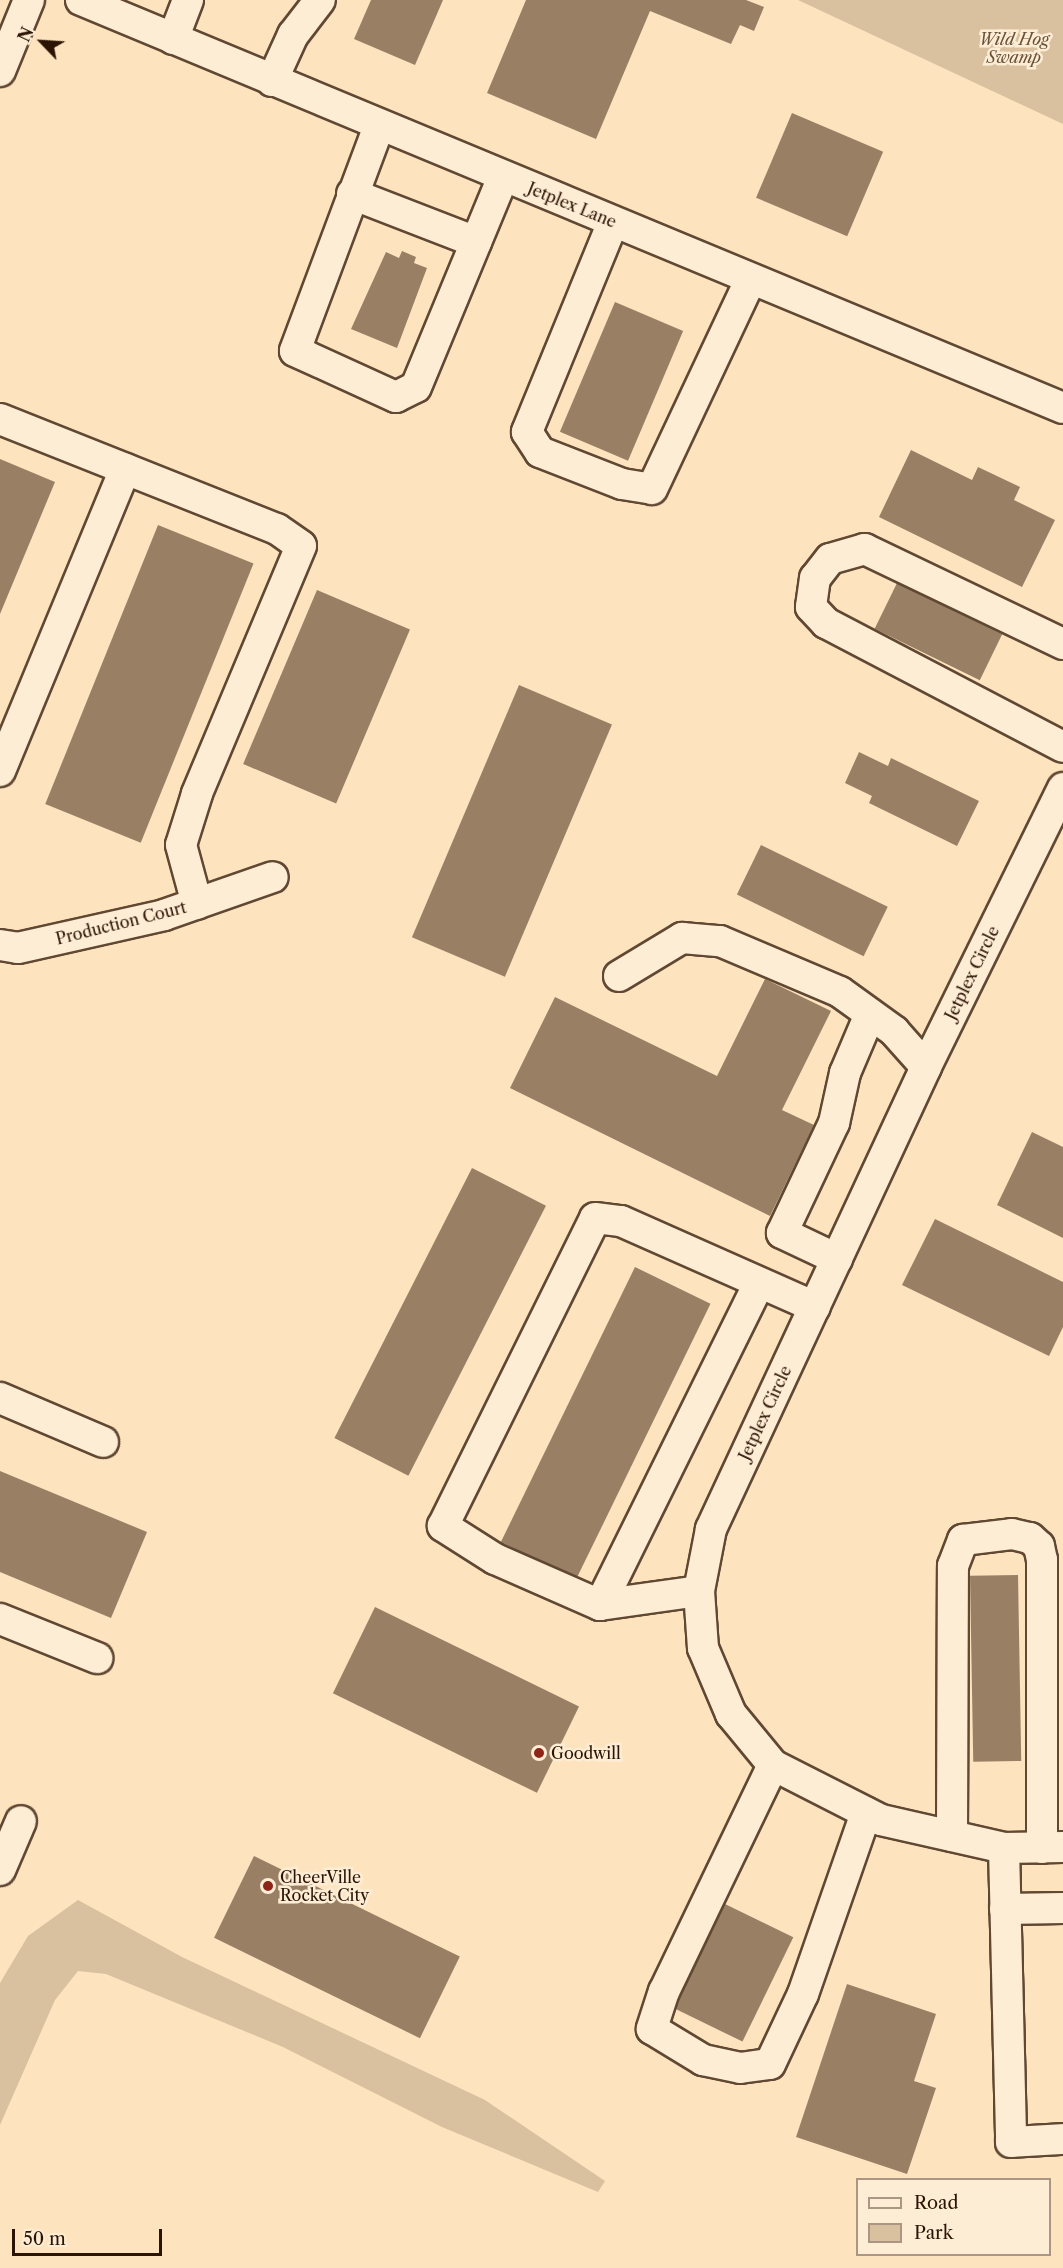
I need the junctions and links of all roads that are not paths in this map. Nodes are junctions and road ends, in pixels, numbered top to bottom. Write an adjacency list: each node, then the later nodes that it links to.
1 (29, 0): 6 (street)
2 (81, 0): 5 (street, Jetplex Lane)
3 (188, 0): 5 (street)
4 (320, 0): 7 (street)
5 (173, 39): 7 (street, Jetplex Lane)
6 (0, 71)
7 (272, 81): 8 (street, Jetplex Lane)
8 (379, 126): 9 (street, Jetplex Lane); 10 (street)
9 (503, 177): 11 (street, Jetplex Lane); 12 (street)
10 (352, 194): 12 (street); 12 (street)
11 (613, 222): 13 (street, Jetplex Lane); 13 (street)
12 (476, 242)
13 (750, 279): 14 (street, Jetplex Lane)
14 (1063, 408)
15 (0, 419): 16 (street)
16 (125, 469): 19 (street); 22 (street)
17 (1063, 644): 18 (street)
18 (1063, 747)
19 (0, 771)
20 (1063, 788): 26 (street, Jetplex Circle)
21 (273, 877): 22 (street, Production Court)
22 (197, 904): 23 (street, Production Court)
23 (0, 945)
24 (619, 976): 25 (street)
25 (870, 1014): 26 (street); 27 (street)
26 (926, 1067): 27 (street, Jetplex Circle)
27 (837, 1259): 29 (street, Jetplex Circle)
28 (759, 1283): 29 (street); 33 (street); 33 (street)
29 (815, 1307): 32 (street, Jetplex Circle)
30 (0, 1398): 31 (street)
31 (103, 1442)
32 (699, 1591): 33 (street); 36 (street, Jetplex Circle)
33 (600, 1605)
34 (0, 1619): 35 (street)
35 (97, 1658)
36 (773, 1765): 37 (street, Jetplex Circle); 37 (street)
37 (866, 1813): 39 (street, Jetplex Circle)
38 (21, 1821): 42 (street)
39 (951, 1836): 40 (street); 41 (street, Jetplex Circle)
40 (1053, 1847): 41 (street, Jetplex Circle)
41 (1004, 1848): 44 (street)
42 (0, 1870)
43 (1063, 1908): 44 (street)
44 (1005, 1909): 45 (street)
45 (1063, 2139)

